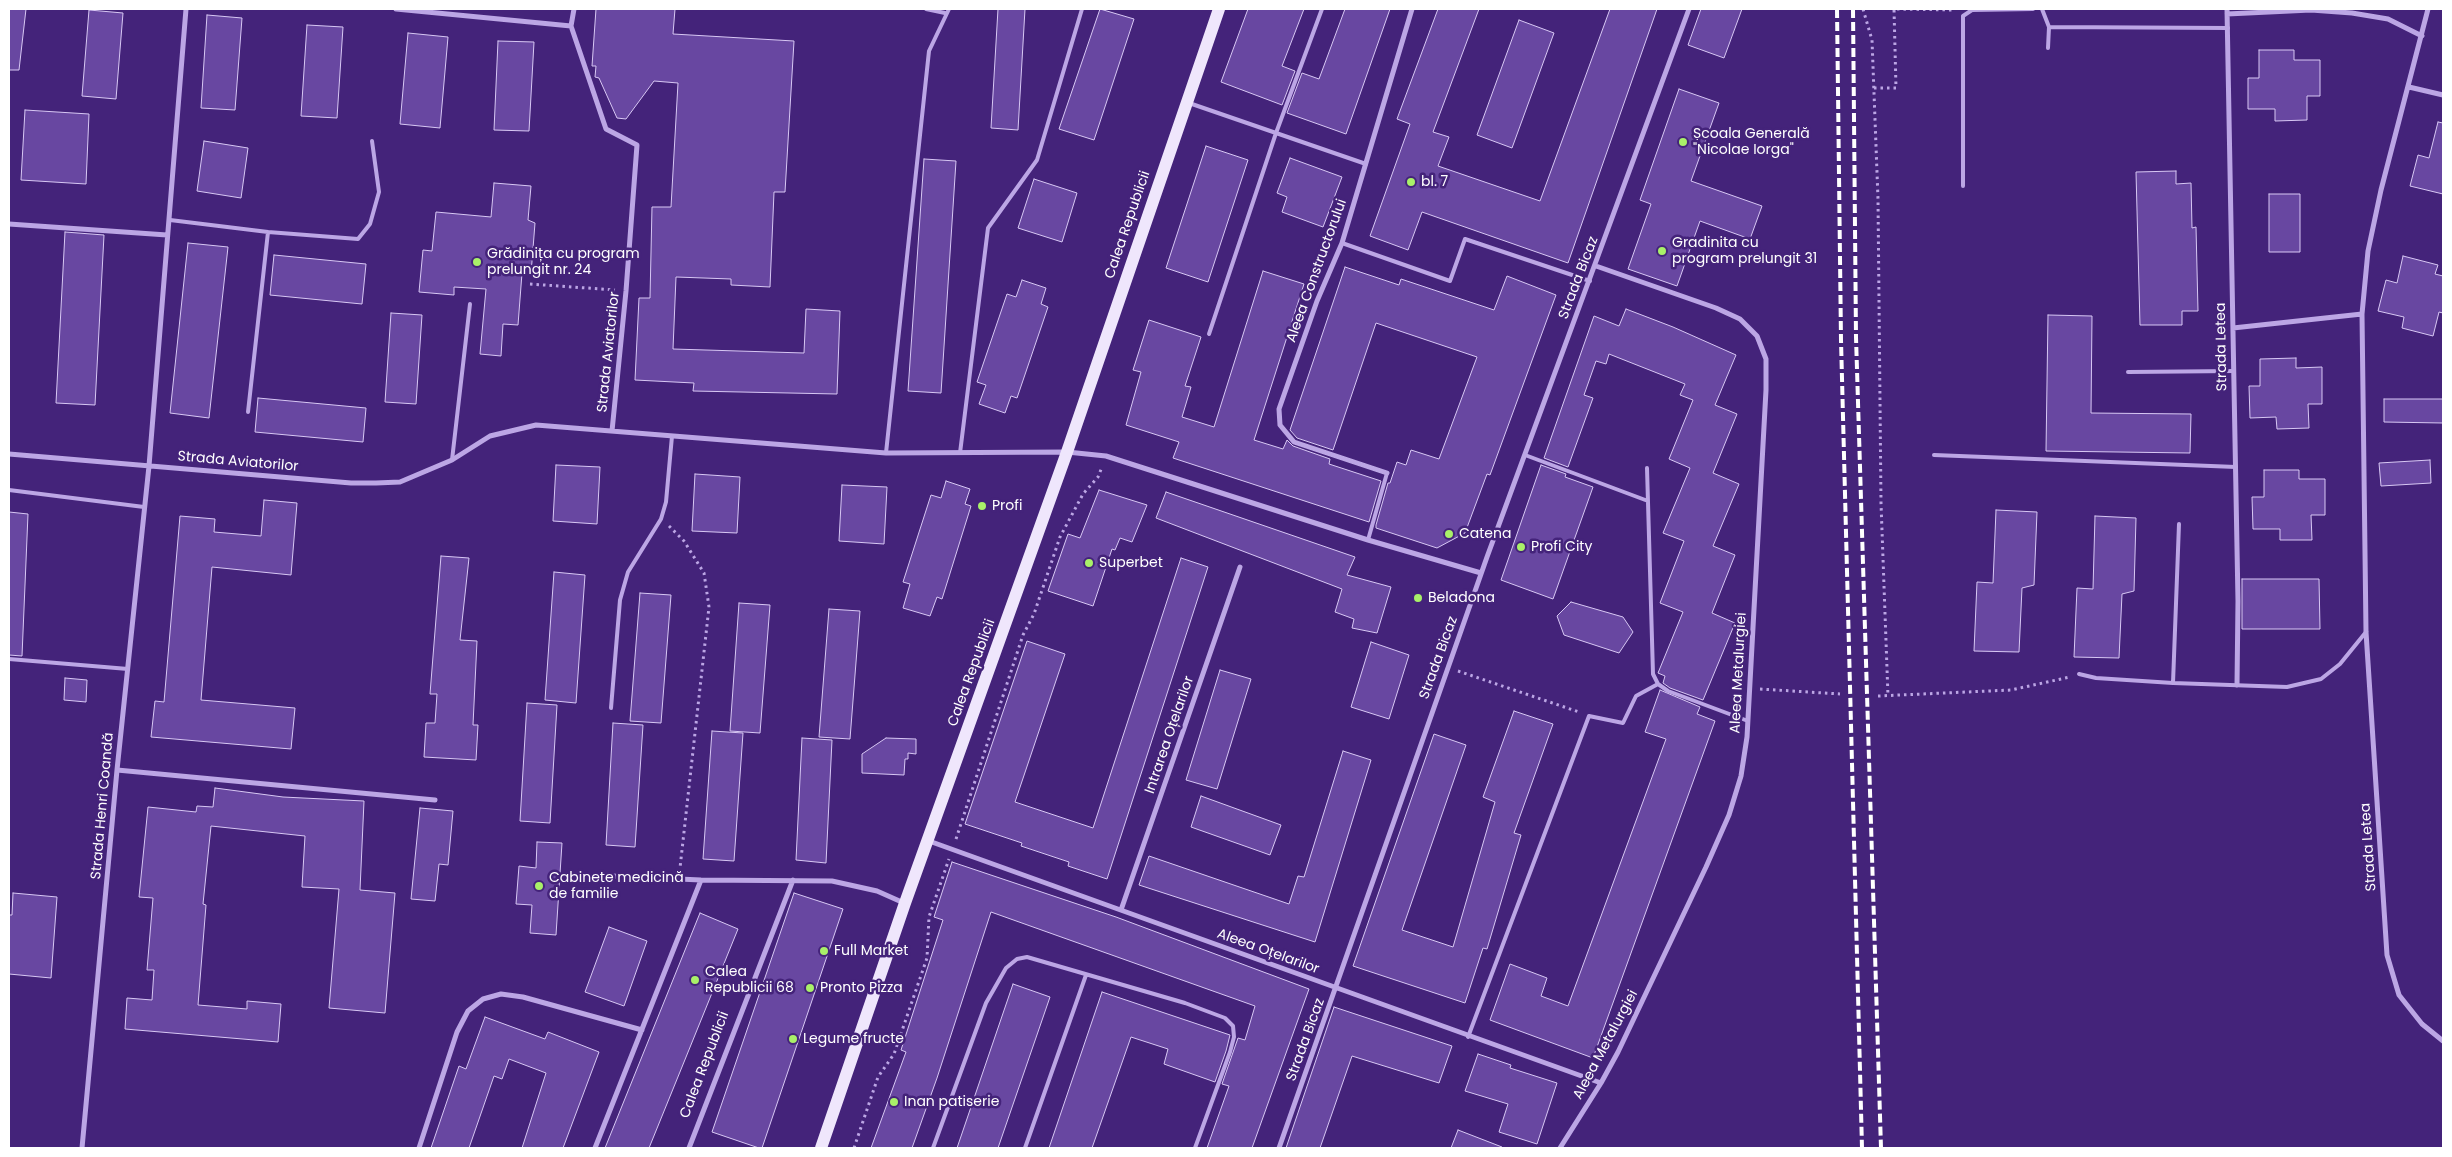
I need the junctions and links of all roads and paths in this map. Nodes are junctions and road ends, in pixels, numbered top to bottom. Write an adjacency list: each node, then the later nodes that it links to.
1 (186, 9): 31 (street)
2 (396, 9): 18 (street)
3 (574, 9): 18 (street)
4 (926, 9): 17 (lane)
5 (949, 9): 17 (lane)
6 (1082, 9): 51 (lane)
7 (1218, 9): 26 (main road, Calea Republicii)
8 (1322, 9): 27 (lane)
9 (1412, 9): 29 (street, Aleea Constructorului)
10 (1689, 9): 36 (street, Strada Bicaz)
11 (1864, 9): 24 (path)
12 (2033, 9): 15 (lane)
13 (2042, 9): 19 (lane)
14 (2428, 9): 21 (street, Strada Letea)
15 (1972, 10): 24 (path); 30 (lane)
16 (2227, 12): 20 (street, Strada Letea); 21 (street)
17 (945, 13): 50 (lane)
18 (571, 26): 39 (street, Strada Aviatorilor)
19 (2049, 27): 20 (lane); 22 (lane)
20 (2228, 28): 42 (street, Strada Letea)
21 (2422, 36): 23 (street, Strada Letea)
22 (2048, 48)
23 (2409, 86): 25 (street); 41 (street, Strada Letea)
24 (1874, 88): 80 (path)
25 (2443, 95)
26 (1187, 102): 27 (lane); 49 (main road, Calea Republicii)
27 (1276, 133): 29 (lane); 43 (lane)
28 (372, 141): 33 (lane)
29 (1367, 165): 35 (street, Aleea Constructorului)
30 (1963, 186)
31 (170, 220): 33 (lane); 34 (street)
32 (9, 224): 34 (street)
33 (268, 232): 46 (lane)
34 (167, 235): 57 (street)
35 (1342, 243): 37 (lane); 60 (street, Aleea Constructorului)
36 (1596, 266): 37 (street, Strada Bicaz); 77 (street, Aleea Metalurgiei)
37 (1590, 280): 53 (street, Strada Bicaz)
38 (530, 284): 39 (path)
39 (626, 291): 47 (street, Strada Aviatorilor)
40 (470, 304): 56 (lane)
41 (2362, 314): 42 (street); 69 (street, Strada Letea)
42 (2233, 328): 44 (street, Strada Letea)
43 (1209, 334)
44 (2234, 371): 45 (lane); 58 (street, Strada Letea)
45 (2128, 372)
46 (248, 412)
47 (612, 431): 48 (street, Strada Aviatorilor); 56 (street, Strada Aviatorilor)
48 (672, 436): 50 (street, Strada Aviatorilor); 64 (lane)
49 (1066, 452): 51 (street, Strada Aviatorilor); 55 (street); 86 (main road, Calea Republicii)
50 (886, 453): 51 (street, Strada Aviatorilor)
51 (960, 453)
52 (9, 454): 57 (street, Strada Aviatorilor)
53 (1525, 454): 62 (lane); 68 (street, Strada Bicaz)
54 (1934, 455): 58 (lane)
55 (1106, 456): 66 (street); 87 (path)
56 (452, 460): 57 (street, Strada Aviatorilor)
57 (149, 466): 63 (street, Strada Henri Coandă)
58 (2236, 467): 76 (street, Strada Letea)
59 (1647, 468): 62 (lane)
60 (1387, 473): 66 (lane)
61 (9, 490): 63 (lane)
62 (1648, 502): 75 (lane)
63 (144, 507): 72 (street, Strada Henri Coandă)
64 (662, 519): 81 (lane); 89 (path)
65 (2179, 524): 74 (lane)
66 (1368, 540): 68 (street)
67 (1240, 567): 93 (street, Intrarea Oțelarilor)
68 (1481, 573): 71 (street, Strada Bicaz)
69 (2366, 632): 76 (lane); 98 (street, Strada Letea)
70 (9, 659): 72 (lane)
71 (1448, 667): 82 (path); 95 (street, Strada Bicaz)
72 (128, 669): 84 (street, Strada Henri Coandă)
73 (2079, 674): 74 (lane); 80 (path)
74 (2173, 683): 76 (lane)
75 (1658, 684): 82 (lane); 83 (lane)
76 (2237, 685)
77 (1749, 688): 78 (path); 83 (street, Aleea Metalurgiei)
78 (1840, 694)
79 (1878, 696): 80 (path)
80 (1888, 696)
81 (612, 708)
82 (1589, 716): 97 (lane)
83 (1748, 721): 99 (street, Aleea Metalurgiei)
84 (117, 770): 85 (street); 100 (street, Strada Henri Coandă)
85 (435, 800)
86 (928, 840): 87 (street, Aleea Oțelarilor); 92 (main road, Calea Republicii)
87 (952, 849): 93 (street, Aleea Oțelarilor); 105 (path)
88 (611, 876): 89 (street)
89 (678, 879): 90 (street)
90 (701, 880): 91 (street); 96 (street)
91 (793, 880): 92 (street); 103 (street, Calea Republicii)
92 (905, 903): 104 (main road, Calea Republicii)
93 (1121, 910): 95 (street, Aleea Oțelarilor)
94 (1086, 976): 106 (lane); 107 (lane); 108 (lane)
95 (1336, 989): 97 (street, Aleea Oțelarilor); 109 (street, Strada Bicaz)
96 (642, 1030): 101 (street); 102 (street)
97 (1468, 1037): 99 (street, Aleea Oțelarilor)
98 (2443, 1041)
99 (1601, 1083): 110 (street, Aleea Metalurgiei)
100 (82, 1148)
101 (418, 1148)
102 (595, 1148)
103 (689, 1148)
104 (821, 1148)
105 (854, 1148)
106 (933, 1148)
107 (1025, 1148)
108 (1195, 1148)
109 (1279, 1148)
110 (1560, 1148)

